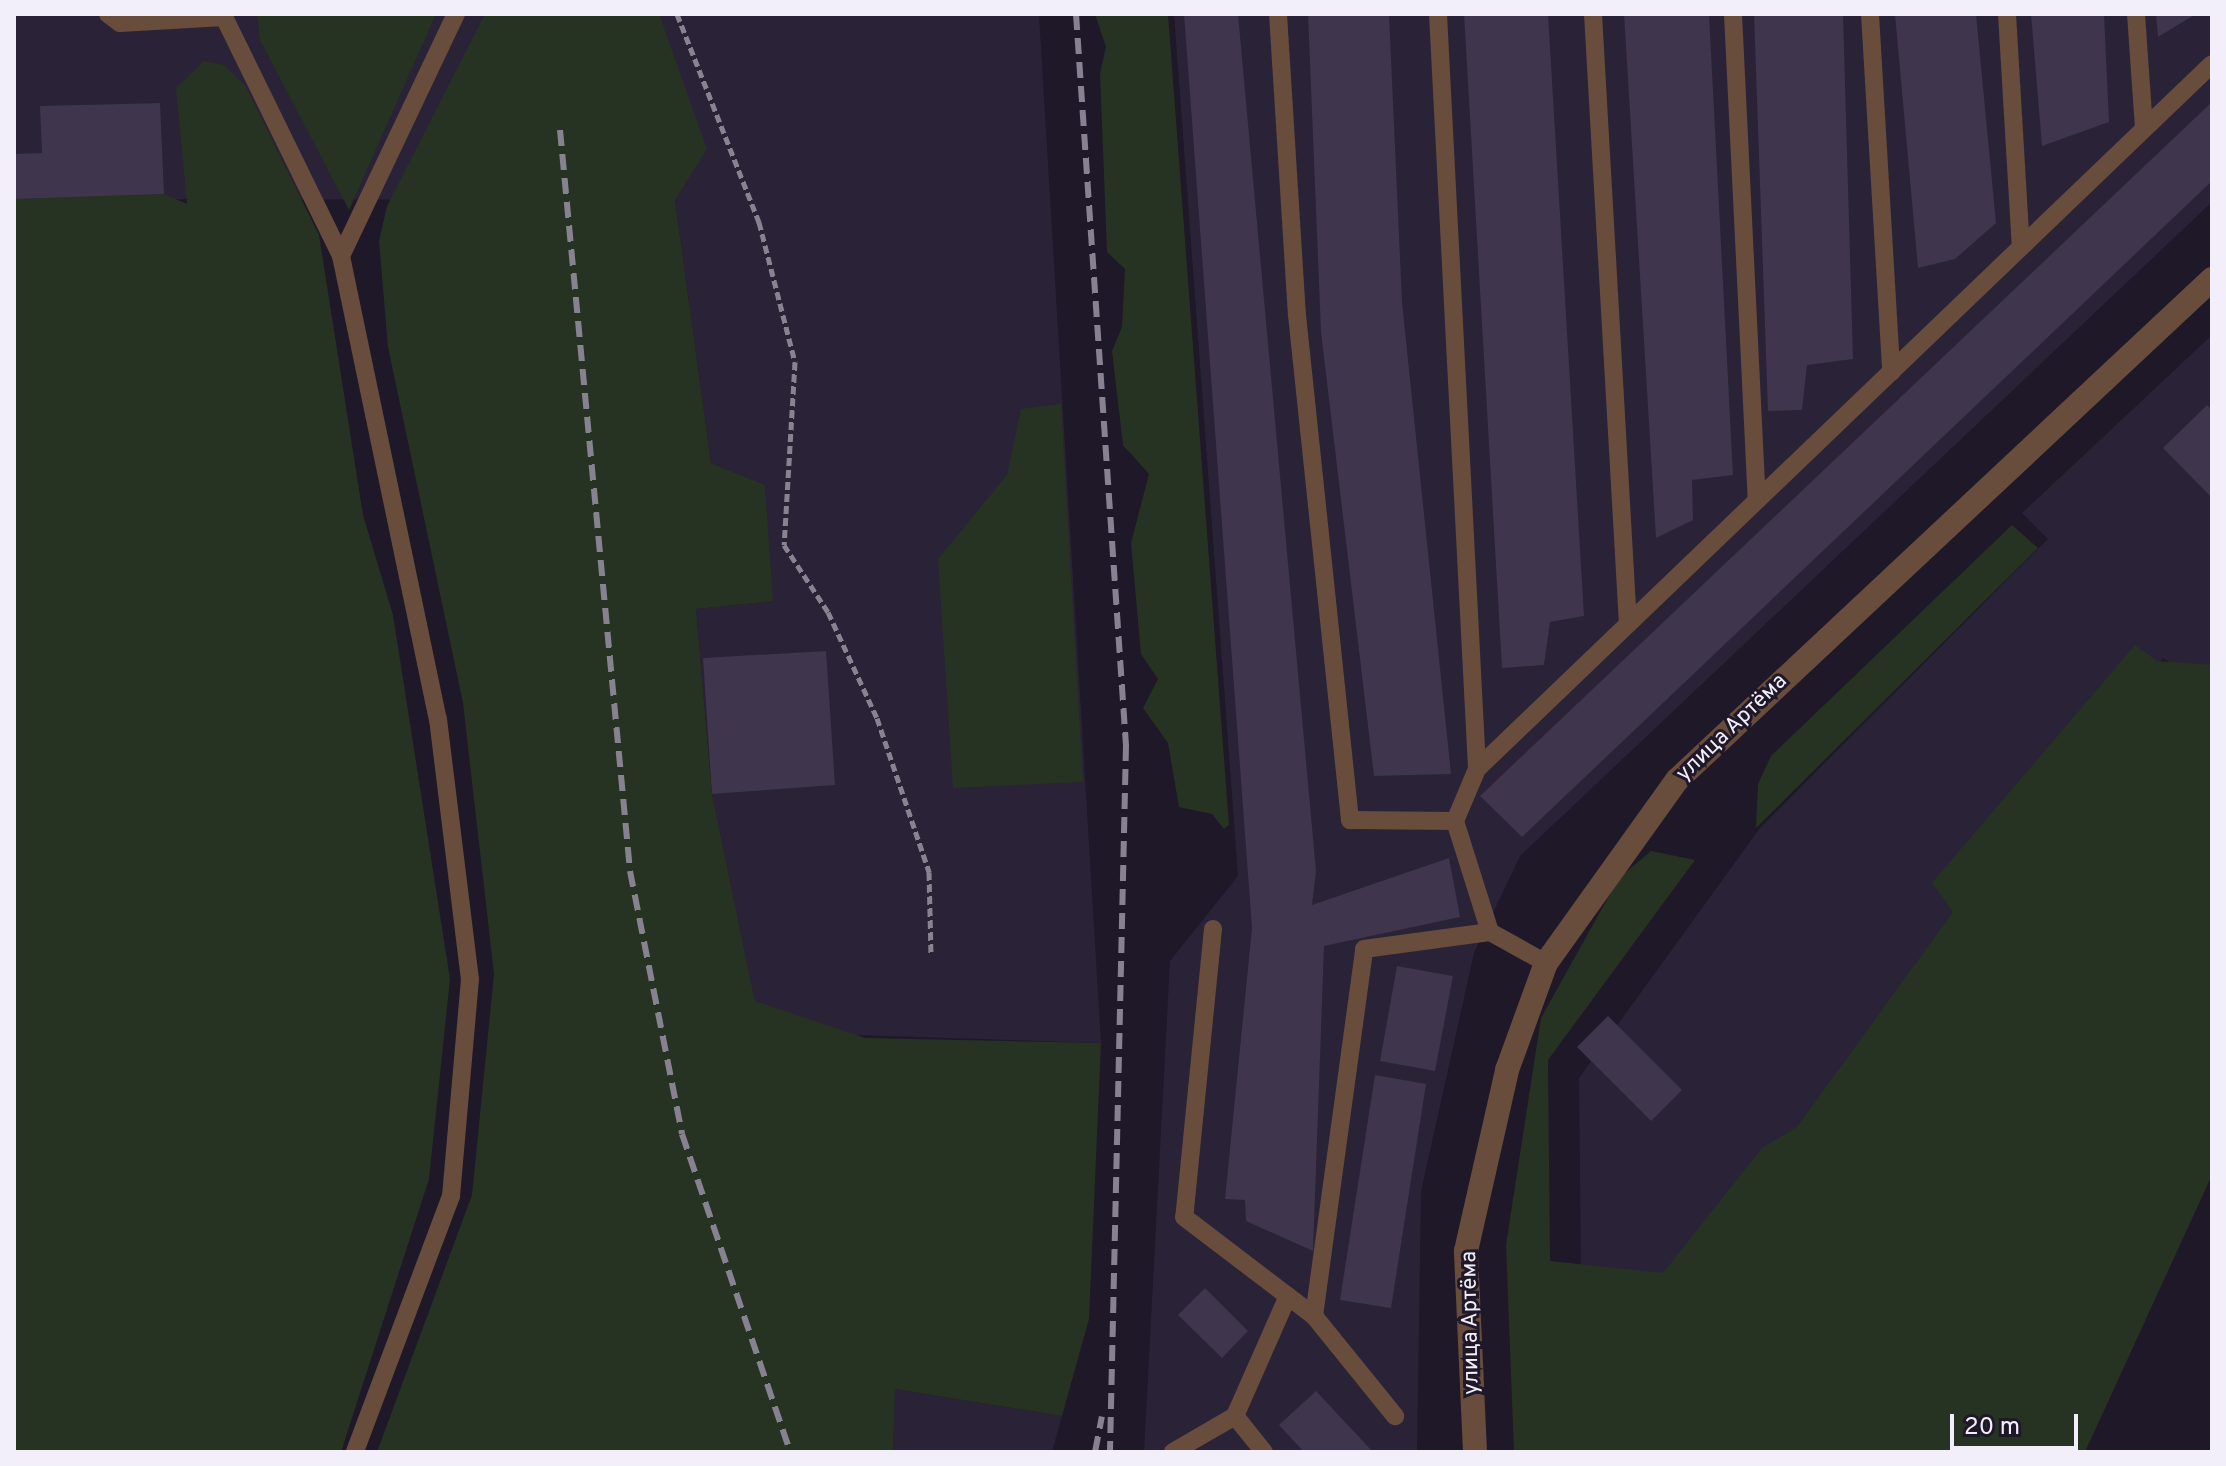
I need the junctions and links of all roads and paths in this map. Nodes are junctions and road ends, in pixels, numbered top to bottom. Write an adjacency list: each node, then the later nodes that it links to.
1 (108, 14): 11 (lane)
2 (456, 14): 15 (lane)
3 (677, 14): 24 (path)
4 (1278, 14): 21 (lane)
5 (1438, 14): 20 (lane)
6 (1593, 14): 19 (lane)
7 (1733, 14): 18 (lane)
8 (1870, 14): 17 (lane)
9 (2007, 14): 14 (lane)
10 (2136, 14): 13 (lane)
11 (224, 16): 15 (lane)
12 (2212, 64): 13 (lane)
13 (2144, 129): 14 (lane)
14 (2021, 247): 17 (lane)
15 (341, 256): 30 (lane)
16 (2212, 279): 25 (street, улица Артёма)
17 (1891, 372): 18 (lane)
18 (1757, 500): 19 (lane)
19 (1628, 624): 20 (lane)
20 (1477, 769): 21 (lane)
21 (1455, 821): 23 (lane)
22 (1213, 929): 26 (lane)
23 (1490, 932): 25 (lane); 27 (lane)
24 (931, 954)
25 (1546, 963): 33 (street, улица Артёма)
26 (1288, 1296): 27 (lane); 28 (lane)
27 (1314, 1316): 29 (lane)
28 (1235, 1416): 31 (lane); 32 (lane)
29 (1395, 1416)
30 (355, 1452)
31 (1173, 1452)
32 (1264, 1452)
33 (1475, 1452)

